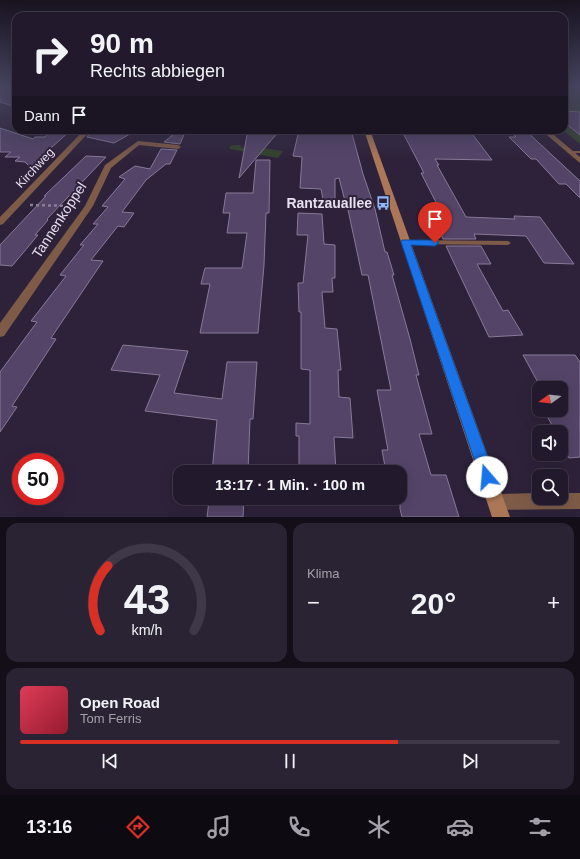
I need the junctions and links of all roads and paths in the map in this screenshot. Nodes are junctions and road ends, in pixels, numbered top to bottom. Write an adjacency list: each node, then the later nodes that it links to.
1 (84, 134): 8 (street, Kirchweg)
2 (368, 134): 11 (main road)
3 (549, 134): 5 (street)
4 (178, 148): 9 (street, Tannenkoppel)
5 (569, 152): 6 (lane); 7 (street)
6 (580, 152)
7 (580, 160)
8 (17, 205): 9 (path); 10 (street, Kirchweg)
9 (89, 206): 13 (street, Tannenkoppel)
10 (0, 222)
11 (406, 242): 12 (lane); 15 (main road)
12 (508, 243)
13 (0, 332)
14 (580, 501): 15 (street)
15 (498, 510)

